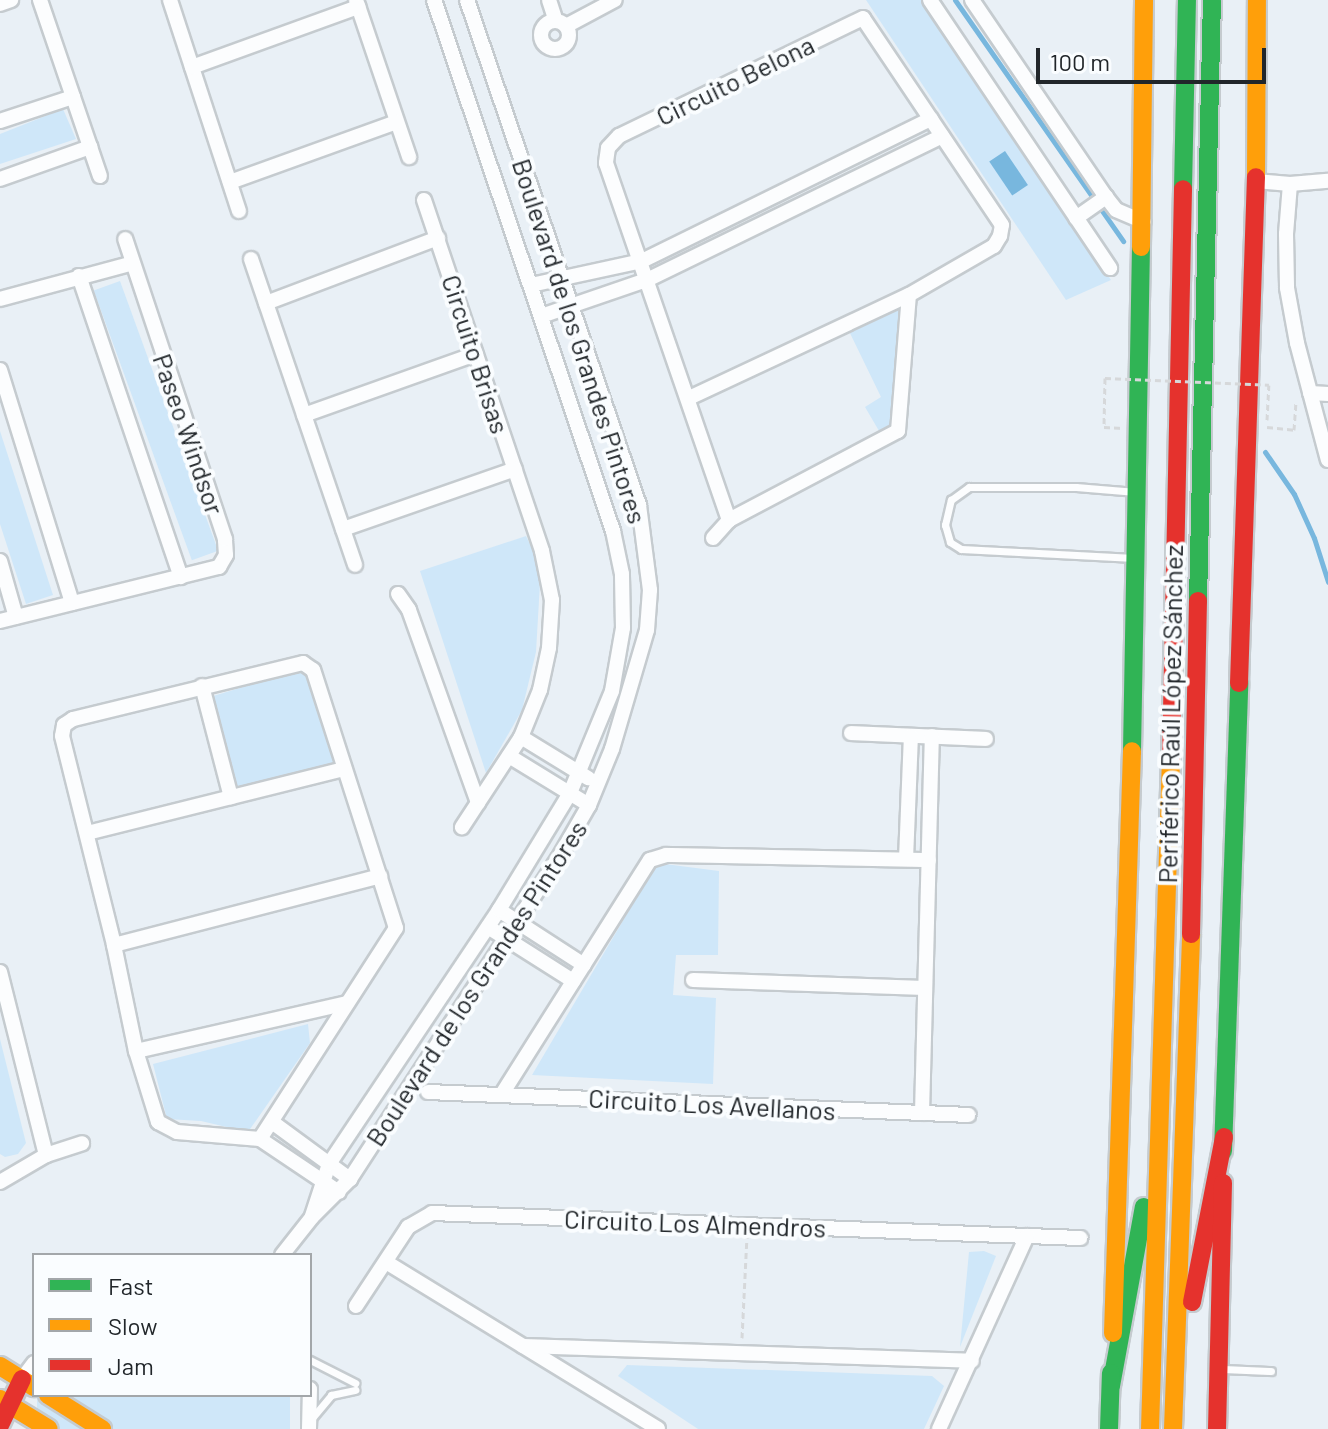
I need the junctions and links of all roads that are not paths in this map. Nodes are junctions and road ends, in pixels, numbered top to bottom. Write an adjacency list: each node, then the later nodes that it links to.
1 (11, 0): 14 (street)
2 (40, 0): 17 (street)
3 (170, 0): 16 (street)
4 (434, 0): 44 (street, Boulevard de los Grandes Pintores)
5 (467, 0): 42 (street, Boulevard de los Grandes Pintores)
6 (549, 0): 7 (street)
7 (615, 0)
8 (930, 0): 33 (street)
9 (972, 0): 31 (street)
10 (1144, 0): 34 (main road, Periférico Raúl López Sánchez)
11 (1187, 0): 105 (main road, Periférico Raúl López Sánchez)
12 (1212, 0): 130 (main road, Periférico Raúl López Sánchez)
13 (1257, 0): 26 (main road)
14 (0, 4)
15 (357, 4): 16 (street); 20 (street)
16 (192, 67): 28 (street)
17 (73, 97): 19 (street); 22 (street)
18 (931, 119): 21 (street, Circuito Belona); 38 (street); 38 (street, Circuito Belona)
19 (0, 121)
20 (397, 122): 23 (street); 28 (street)
21 (942, 136): 43 (street); 45 (street, Circuito Belona)
22 (90, 147): 24 (street); 25 (street)
23 (409, 157)
24 (100, 176)
25 (0, 179)
26 (1256, 181): 29 (street); 108 (main road)
27 (1328, 181): 29 (street)
28 (230, 182): 32 (street)
29 (1290, 184): 52 (street)
30 (424, 200): 35 (street, Circuito Brisas)
31 (1103, 200): 33 (street); 34 (street)
32 (239, 211)
33 (1079, 215): 40 (street)
34 (1144, 222): 58 (main road, Periférico Raúl López Sánchez)
35 (438, 238): 47 (street, Circuito Brisas); 50 (street, Circuito Brisas)
36 (125, 239): 39 (street, Paseo Windsor)
37 (251, 259): 47 (street)
38 (642, 261): 42 (street); 43 (street, Circuito Belona)
39 (130, 264): 41 (street); 65 (street, Paseo Windsor)
40 (1110, 268)
41 (79, 276): 46 (street); 65 (street, Paseo Windsor)
42 (561, 278): 44 (street); 48 (street, Boulevard de los Grandes Pintores)
43 (649, 279): 48 (street); 54 (street, Circuito Belona)
44 (531, 285): 49 (street, Boulevard de los Grandes Pintores)
45 (909, 295): 54 (street, Circuito Belona); 59 (street)
46 (0, 299)
47 (266, 303): 55 (street)
48 (571, 306): 49 (street); 79 (street, Boulevard de los Grandes Pintores)
49 (541, 316): 78 (street, Boulevard de los Grandes Pintores)
50 (475, 354): 55 (street); 57 (street, Circuito Brisas)
51 (0, 370): 67 (street)
52 (1310, 393): 53 (street); 56 (street)
53 (1328, 394)
54 (689, 398): 59 (street, Circuito Belona)
55 (304, 415): 60 (street)
56 (1328, 460)
57 (515, 469): 60 (street, Circuito Brisas); 74 (street, Circuito Brisas)
58 (1138, 492): 62 (main road, Periférico Raúl López Sánchez); 62 (lane)
59 (729, 520): 61 (street)
60 (343, 529): 64 (street)
61 (713, 538)
62 (1138, 558): 131 (main road, Periférico Raúl López Sánchez)
63 (0, 561): 68 (street)
64 (355, 565)
65 (181, 577): 67 (street, Paseo Windsor)
66 (398, 594): 82 (street)
67 (72, 603): 68 (street, Paseo Windsor)
68 (16, 617): 69 (street, Paseo Windsor)
69 (0, 621)
70 (202, 686): 77 (street); 81 (street); 85 (street)
71 (851, 733): 72 (street)
72 (911, 736): 73 (street); 86 (street)
73 (932, 736): 75 (street); 87 (street)
74 (521, 737): 76 (street, Circuito Brisas); 78 (street)
75 (986, 739)
76 (509, 756): 80 (street); 82 (street, Circuito Brisas)
77 (343, 769): 81 (street); 88 (street)
78 (580, 773): 79 (street); 80 (street, Boulevard de los Grandes Pintores)
79 (599, 784): 83 (street, Boulevard de los Grandes Pintores)
80 (570, 793): 83 (street); 89 (street, Boulevard de los Grandes Pintores)
81 (231, 797): 85 (street)
82 (478, 803): 84 (street, Circuito Brisas)
83 (589, 805): 90 (street, Boulevard de los Grandes Pintores)
84 (462, 827)
85 (87, 833): 93 (street)
86 (906, 859): 87 (street); 94 (street)
87 (929, 860): 98 (street)
88 (380, 876): 93 (street); 100 (street)
89 (499, 910): 90 (street); 91 (street, Boulevard de los Grandes Pintores)
90 (517, 922): 92 (street, Boulevard de los Grandes Pintores); 94 (street)
91 (488, 927): 92 (street); 112 (street, Boulevard de los Grandes Pintores)
92 (506, 939): 97 (street); 114 (street, Boulevard de los Grandes Pintores)
93 (114, 945): 101 (street)
94 (584, 965): 97 (street)
95 (0, 972): 99 (street)
96 (693, 980): 98 (street)
97 (573, 981): 103 (street)
98 (925, 988): 104 (street)
99 (2, 993): 111 (street)
100 (347, 1003): 101 (street); 107 (street)
101 (136, 1051): 109 (street)
102 (428, 1092): 103 (street, Circuito Los Avellanos)
103 (502, 1094): 104 (street, Circuito Los Avellanos)
104 (922, 1113): 106 (street, Circuito Los Avellanos)
105 (1160, 1114): 131 (main road); 142 (main road, Periférico Raúl López Sánchez)
106 (969, 1115)
107 (272, 1122): 109 (street); 112 (street)
108 (1224, 1137): 127 (main road); 130 (main road)
109 (260, 1139): 115 (street)
110 (82, 1143): 111 (street)
111 (46, 1155): 113 (street)
112 (329, 1164): 114 (street); 115 (street, Boulevard de los Grandes Pintores)
113 (2, 1178)
114 (350, 1179): 116 (street, Boulevard de los Grandes Pintores)
115 (321, 1180): 116 (street); 117 (street, Boulevard de los Grandes Pintores)
116 (339, 1192): 117 (street, Boulevard de los Grandes Pintores)
117 (312, 1217): 120 (street, Boulevard de los Grandes Pintores)
118 (1027, 1236): 119 (street, Circuito Los Almendros); 121 (street, Circuito Los Almendros); 125 (street)
119 (1081, 1238)
120 (284, 1253)
121 (386, 1262): 122 (street, Circuito Los Almendros); 123 (street)
122 (356, 1306)
123 (523, 1346): 125 (street); 139 (street)
124 (312, 1361): 136 (lane)
125 (972, 1361): 140 (street)
126 (32, 1364): 129 (street)
127 (1218, 1369): 128 (lane); 144 (main road)
128 (1271, 1371)
129 (13, 1373): 134 (main road)
130 (1177, 1375): 143 (main road, Periférico Raúl López Sánchez)
131 (1111, 1386): 141 (main road, Periférico Raúl López Sánchez)
132 (51, 1397): 138 (main road)
133 (310, 1397): 136 (street)
134 (4, 1401): 135 (main road); 137 (main road)
135 (0, 1423)
136 (310, 1424)
137 (49, 1429)
138 (102, 1429)
139 (658, 1429)
140 (939, 1429)
141 (1109, 1429)
142 (1150, 1429)
143 (1173, 1429)
144 (1217, 1429)

